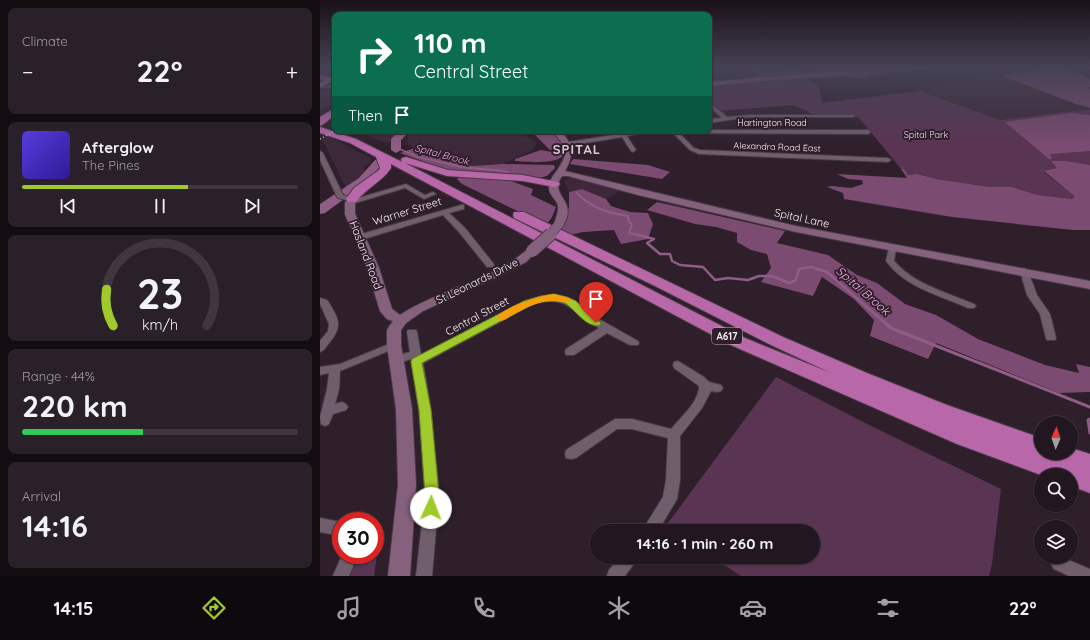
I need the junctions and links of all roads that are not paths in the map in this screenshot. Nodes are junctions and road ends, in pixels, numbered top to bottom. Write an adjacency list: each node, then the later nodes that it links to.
1 (712, 106): 5 (street)
2 (332, 111): 7 (highway)
3 (332, 114): 7 (highway)
4 (853, 116): 5 (street)
5 (725, 118): 6 (street)
6 (712, 120)
7 (320, 121): 8 (highway); 9 (highway, A617)
8 (332, 127)
9 (332, 128)
10 (712, 131): 11 (street, Hartington Road)
11 (868, 132)
12 (341, 134): 21 (highway, A617)
13 (349, 134): 22 (highway, A617)
14 (559, 134): 18 (main road)
15 (629, 134): 17 (street)
16 (678, 134): 23 (street, Alexandra Road East)
17 (623, 135): 18 (street); 19 (street)
18 (568, 144): 24 (main road)
19 (633, 150)
20 (320, 153): 26 (street, Hasland Road)
21 (382, 155): 26 (highway); 54 (highway, A617)
22 (401, 158): 24 (highway); 50 (highway, A617)
23 (888, 160)
24 (557, 178): 30 (main road, Spital Lane); 36 (main road, St Leonards Drive, bridge)
25 (433, 194): 26 (street)
26 (348, 200): 29 (main road, Hasland Road)
27 (460, 207): 28 (street, Warner Street)
28 (444, 212): 29 (street, Warner Street); 31 (street)
29 (361, 237): 36 (main road, Hasland Road)
30 (892, 249): 32 (main road, Spital Lane); 35 (street)
31 (490, 265)
32 (1024, 271): 33 (main road, Spital Lane); 39 (street)
33 (1090, 285)
34 (320, 301): 41 (street)
35 (971, 306)
36 (401, 320): 43 (main road)
37 (605, 328): 40 (street, Central Street); 42 (street); 44 (street, Central Street)
38 (412, 332): 44 (street)
39 (1051, 338)
40 (634, 344)
41 (320, 348)
42 (570, 352)
43 (395, 353): 44 (street); 46 (street); 65 (main road)
44 (416, 358): 66 (street)
45 (678, 365): 49 (street)
46 (335, 368): 47 (street); 48 (street)
47 (320, 370)
48 (342, 406)
49 (674, 435): 51 (street); 57 (street)
50 (1034, 445)
51 (571, 454)
52 (1078, 460): 53 (highway)
53 (1090, 464)
54 (1050, 468)
55 (1078, 478): 56 (highway, A617)
56 (1090, 482)
57 (654, 524)
58 (320, 525): 59 (street)
59 (332, 527)
60 (346, 564): 64 (street)
61 (624, 564): 67 (street)
62 (1059, 564): 63 (street)
63 (1081, 575)
64 (341, 576)
65 (399, 576)
66 (424, 576)
67 (615, 576)

